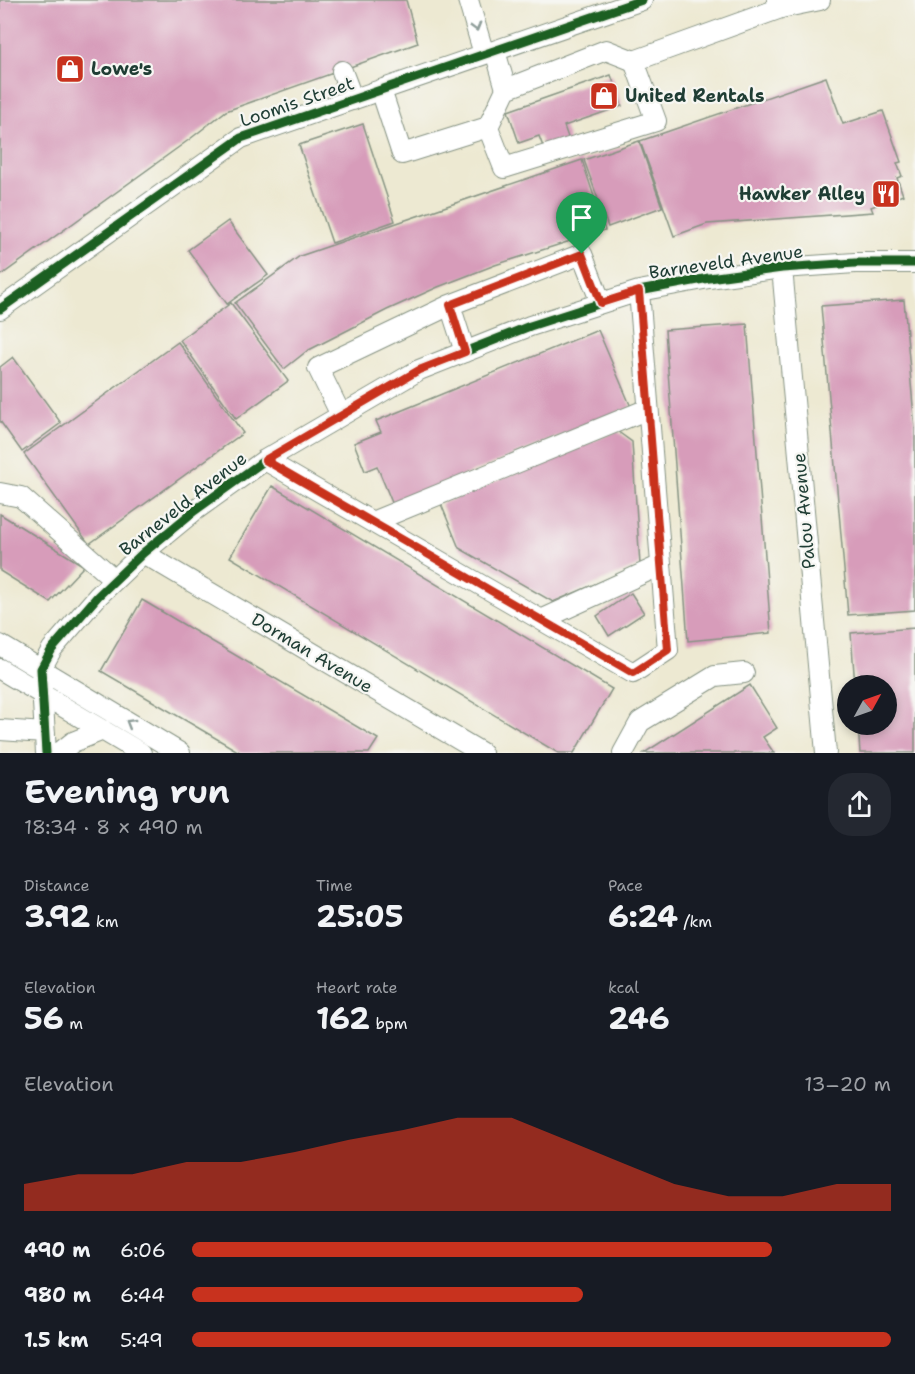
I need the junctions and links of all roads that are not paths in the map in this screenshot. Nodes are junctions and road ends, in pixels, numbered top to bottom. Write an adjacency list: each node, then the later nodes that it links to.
1 (468, 0): 5 (street, one-way to 5)
2 (642, 0): 5 (street, Loomis Street)
3 (820, 0): 4 (street)
4 (779, 4): 6 (street)
5 (489, 52): 8 (street); 9 (street, Loomis Street)
6 (634, 61): 8 (street); 11 (street)
7 (342, 71): 10 (street)
8 (506, 89): 11 (street)
9 (381, 90): 10 (street, Loomis Street); 11 (street)
10 (353, 100): 17 (street, Loomis Street)
11 (488, 127)
12 (915, 263): 13 (street, Barneveld Avenue)
13 (782, 268): 14 (street, Barneveld Avenue); 41 (street, Palou Avenue)
14 (639, 291): 15 (street, Barneveld Avenue); 19 (street)
15 (601, 303): 16 (street); 18 (street, Barneveld Avenue)
16 (450, 305): 18 (street); 20 (street)
17 (0, 309)
18 (465, 352): 20 (street, Barneveld Avenue)
19 (648, 409): 23 (street); 25 (street)
20 (341, 415): 21 (street, Barneveld Avenue)
21 (265, 460): 23 (street); 24 (street, Barneveld Avenue)
22 (0, 494): 26 (street)
23 (372, 522): 27 (street)
24 (143, 553): 26 (street, Barneveld Avenue); 39 (street, Dorman Avenue)
25 (661, 565): 27 (street); 27 (street)
26 (115, 580): 30 (street, Barneveld Avenue)
27 (541, 620)
28 (0, 645): 30 (street)
29 (0, 669): 32 (street)
30 (41, 669): 32 (street); 38 (street, one-way to 30)
31 (744, 674): 40 (street)
32 (43, 694): 34 (street); 35 (street)
33 (0, 730): 35 (street)
34 (103, 730): 36 (street); 37 (street)
35 (46, 743)
36 (59, 753)
37 (141, 753)
38 (180, 753)
39 (482, 753)
40 (623, 753)
41 (826, 753)

